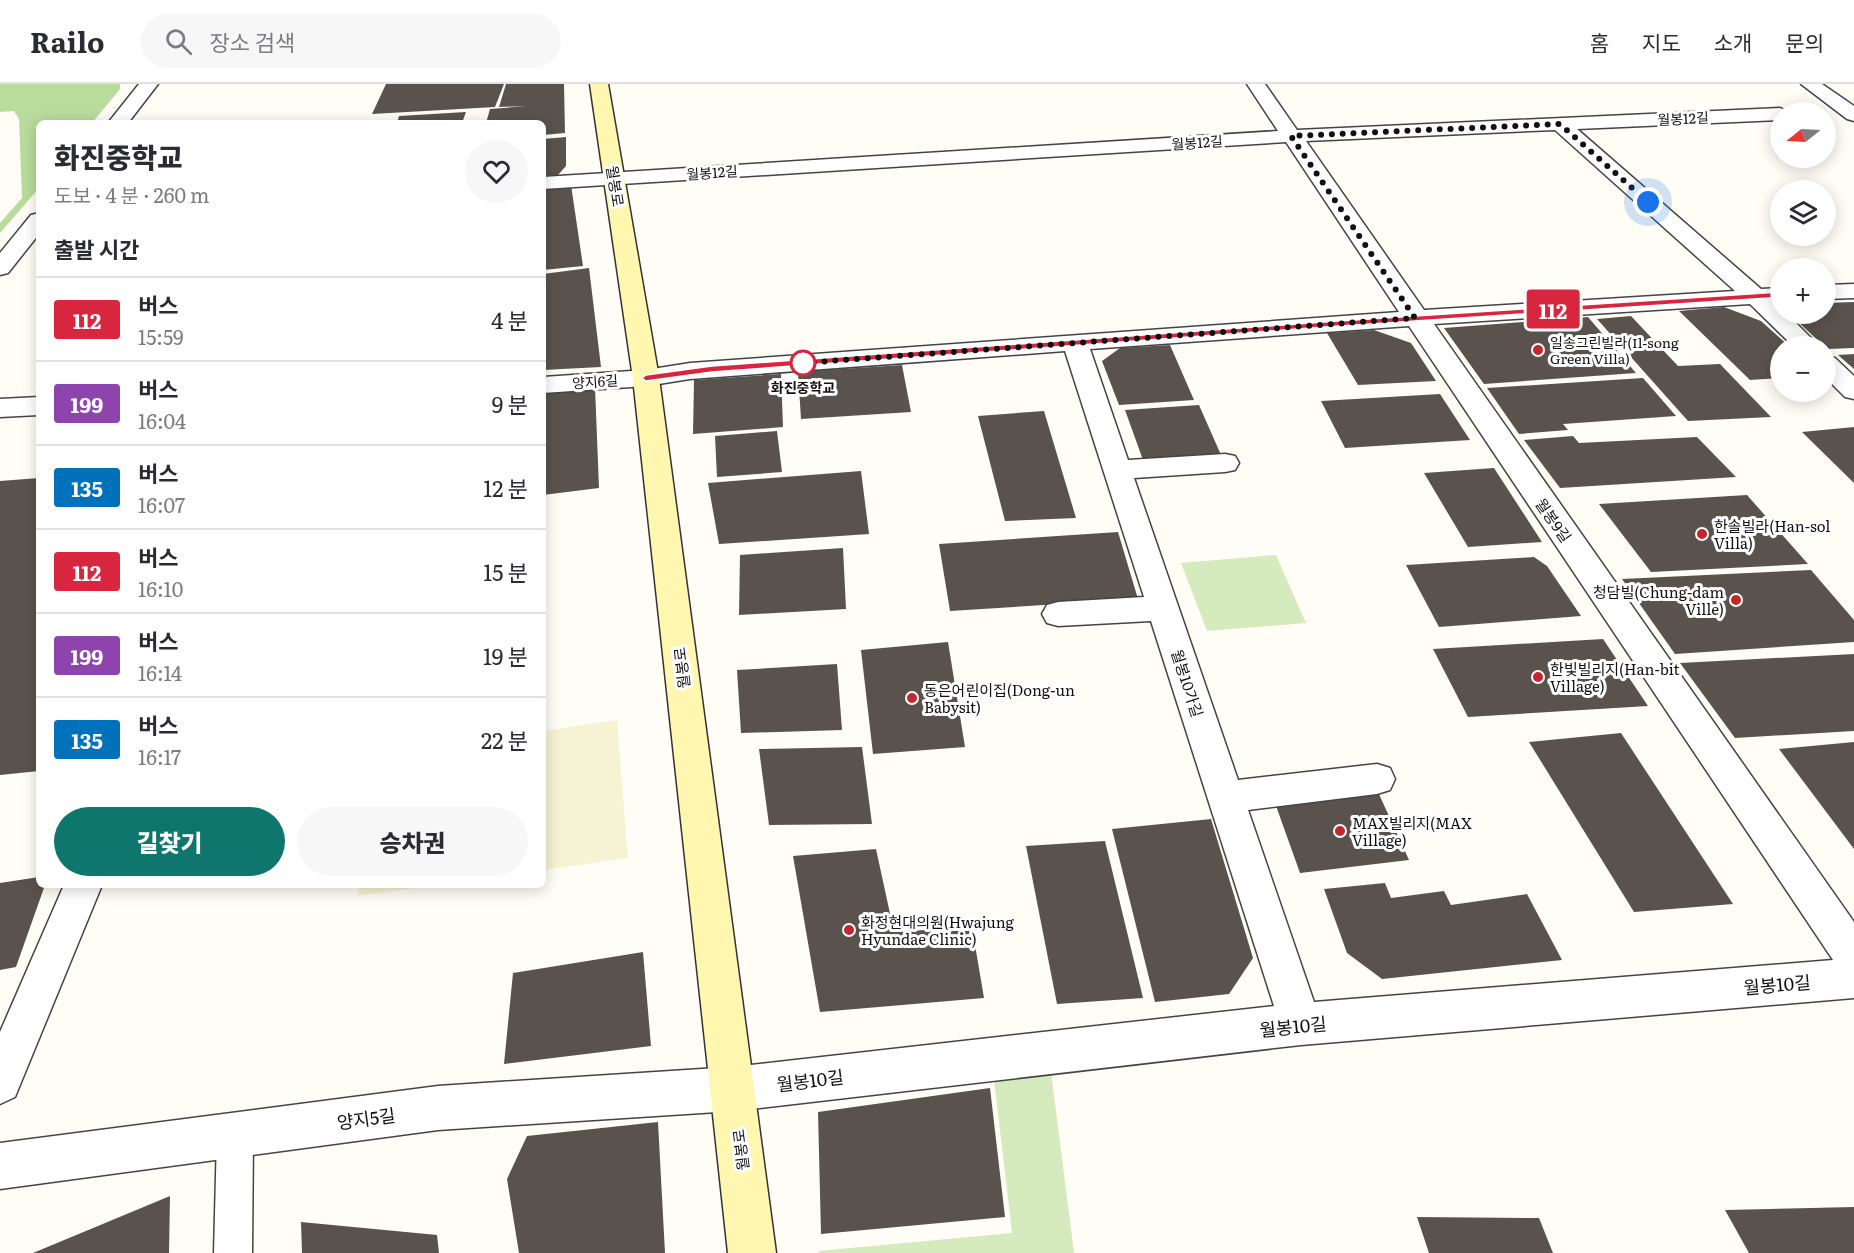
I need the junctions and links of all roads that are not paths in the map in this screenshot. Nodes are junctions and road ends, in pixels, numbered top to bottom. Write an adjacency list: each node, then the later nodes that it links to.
1 (149, 84): 8 (street)
2 (599, 84): 11 (street, 월봉로)
3 (1256, 84): 10 (street, 월봉9길)
4 (1810, 84): 6 (street)
5 (1836, 112): 6 (street)
6 (1852, 112)
7 (1770, 114): 9 (street, 월봉12길)
8 (120, 120)
9 (1560, 124): 10 (street, 월봉12길); 18 (street)
10 (1291, 136): 11 (street, 월봉12길); 19 (street, 월봉9길)
11 (615, 180): 12 (street, 월봉12길); 23 (street, 월봉로)
12 (546, 183)
13 (36, 223): 14 (street)
14 (4, 257)
15 (1854, 291): 16 (street)
16 (1836, 292)
17 (1770, 295): 18 (street, 양지6길)
18 (1755, 296): 19 (street, 양지6길); 20 (street)
19 (1415, 318): 21 (street, 양지6길); 35 (street, 월봉9길)
20 (1797, 336)
21 (1075, 343): 23 (street, 양지6길); 29 (street, 월봉10가길)
22 (1836, 374): 25 (street)
23 (646, 378): 24 (street, 양지6길); 39 (street, 월봉로)
24 (546, 385)
25 (1854, 391)
26 (36, 406): 27 (street)
27 (0, 408)
28 (1225, 463): 29 (street)
29 (1117, 470): 30 (street, 월봉10가길)
30 (1163, 608): 31 (street); 33 (street, 월봉10가길)
31 (1058, 614)
32 (1377, 779): 33 (street)
33 (1226, 797): 37 (street, 월봉10가길)
34 (82, 888): 38 (street)
35 (1854, 956)
36 (1854, 978): 37 (street, 월봉10길)
37 (1301, 1024): 39 (street, 월봉10길)
38 (0, 1082)
39 (733, 1089): 40 (street, 양지5길); 43 (street, 월봉로)
40 (235, 1136): 41 (street, 양지5길); 42 (lane)
41 (0, 1166)
42 (233, 1253)
43 (752, 1253)

